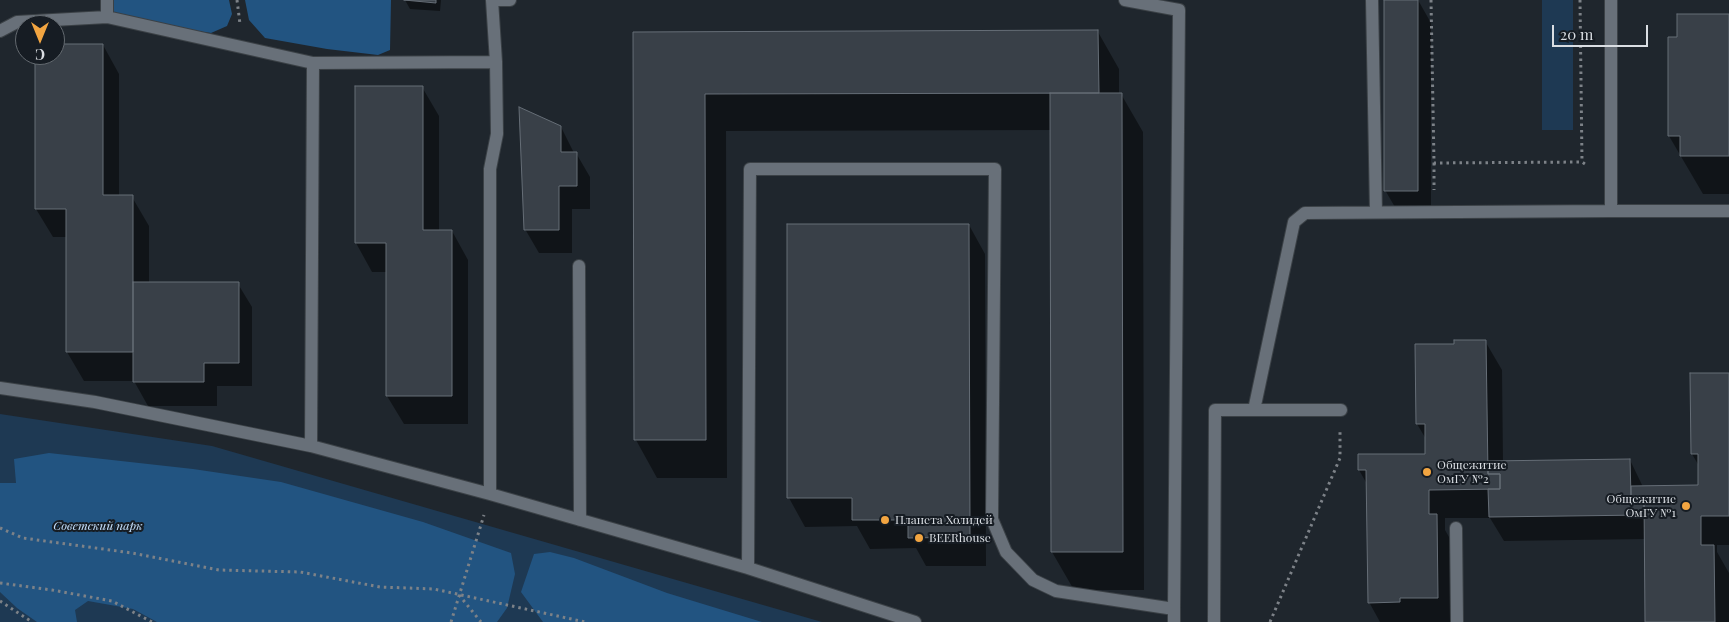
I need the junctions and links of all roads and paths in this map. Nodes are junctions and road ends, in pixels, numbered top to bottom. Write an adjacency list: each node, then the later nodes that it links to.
1 (107, 0): 8 (lane)
2 (510, 0): 10 (lane)
3 (1125, 0): 28 (lane)
4 (1372, 0): 14 (lane)
5 (1432, 0): 6 (path)
6 (1580, 0)
7 (1611, 0): 12 (lane)
8 (107, 17): 9 (lane); 11 (lane)
9 (0, 31)
10 (496, 62): 11 (lane); 20 (lane)
11 (313, 63): 19 (lane)
12 (1611, 211): 13 (lane); 14 (lane)
13 (1729, 211)
14 (1376, 212): 17 (lane)
15 (579, 266): 21 (lane)
16 (0, 388): 19 (lane)
17 (1254, 410): 18 (lane); 36 (lane)
18 (1341, 410): 37 (path)
19 (311, 446): 20 (lane)
20 (490, 494): 21 (lane); 26 (path)
21 (580, 520): 24 (lane)
22 (0, 528): 26 (path)
23 (1456, 528): 38 (lane)
24 (748, 568): 28 (lane); 34 (lane)
25 (0, 583): 30 (path)
26 (459, 595): 31 (path); 32 (path); 33 (path)
27 (0, 601): 29 (path)
28 (1174, 609): 35 (lane)
29 (32, 622)
30 (152, 622)
31 (451, 622)
32 (481, 622)
33 (585, 622)
34 (915, 622)
35 (1174, 622)
36 (1214, 622)
37 (1270, 622)
38 (1457, 622)

